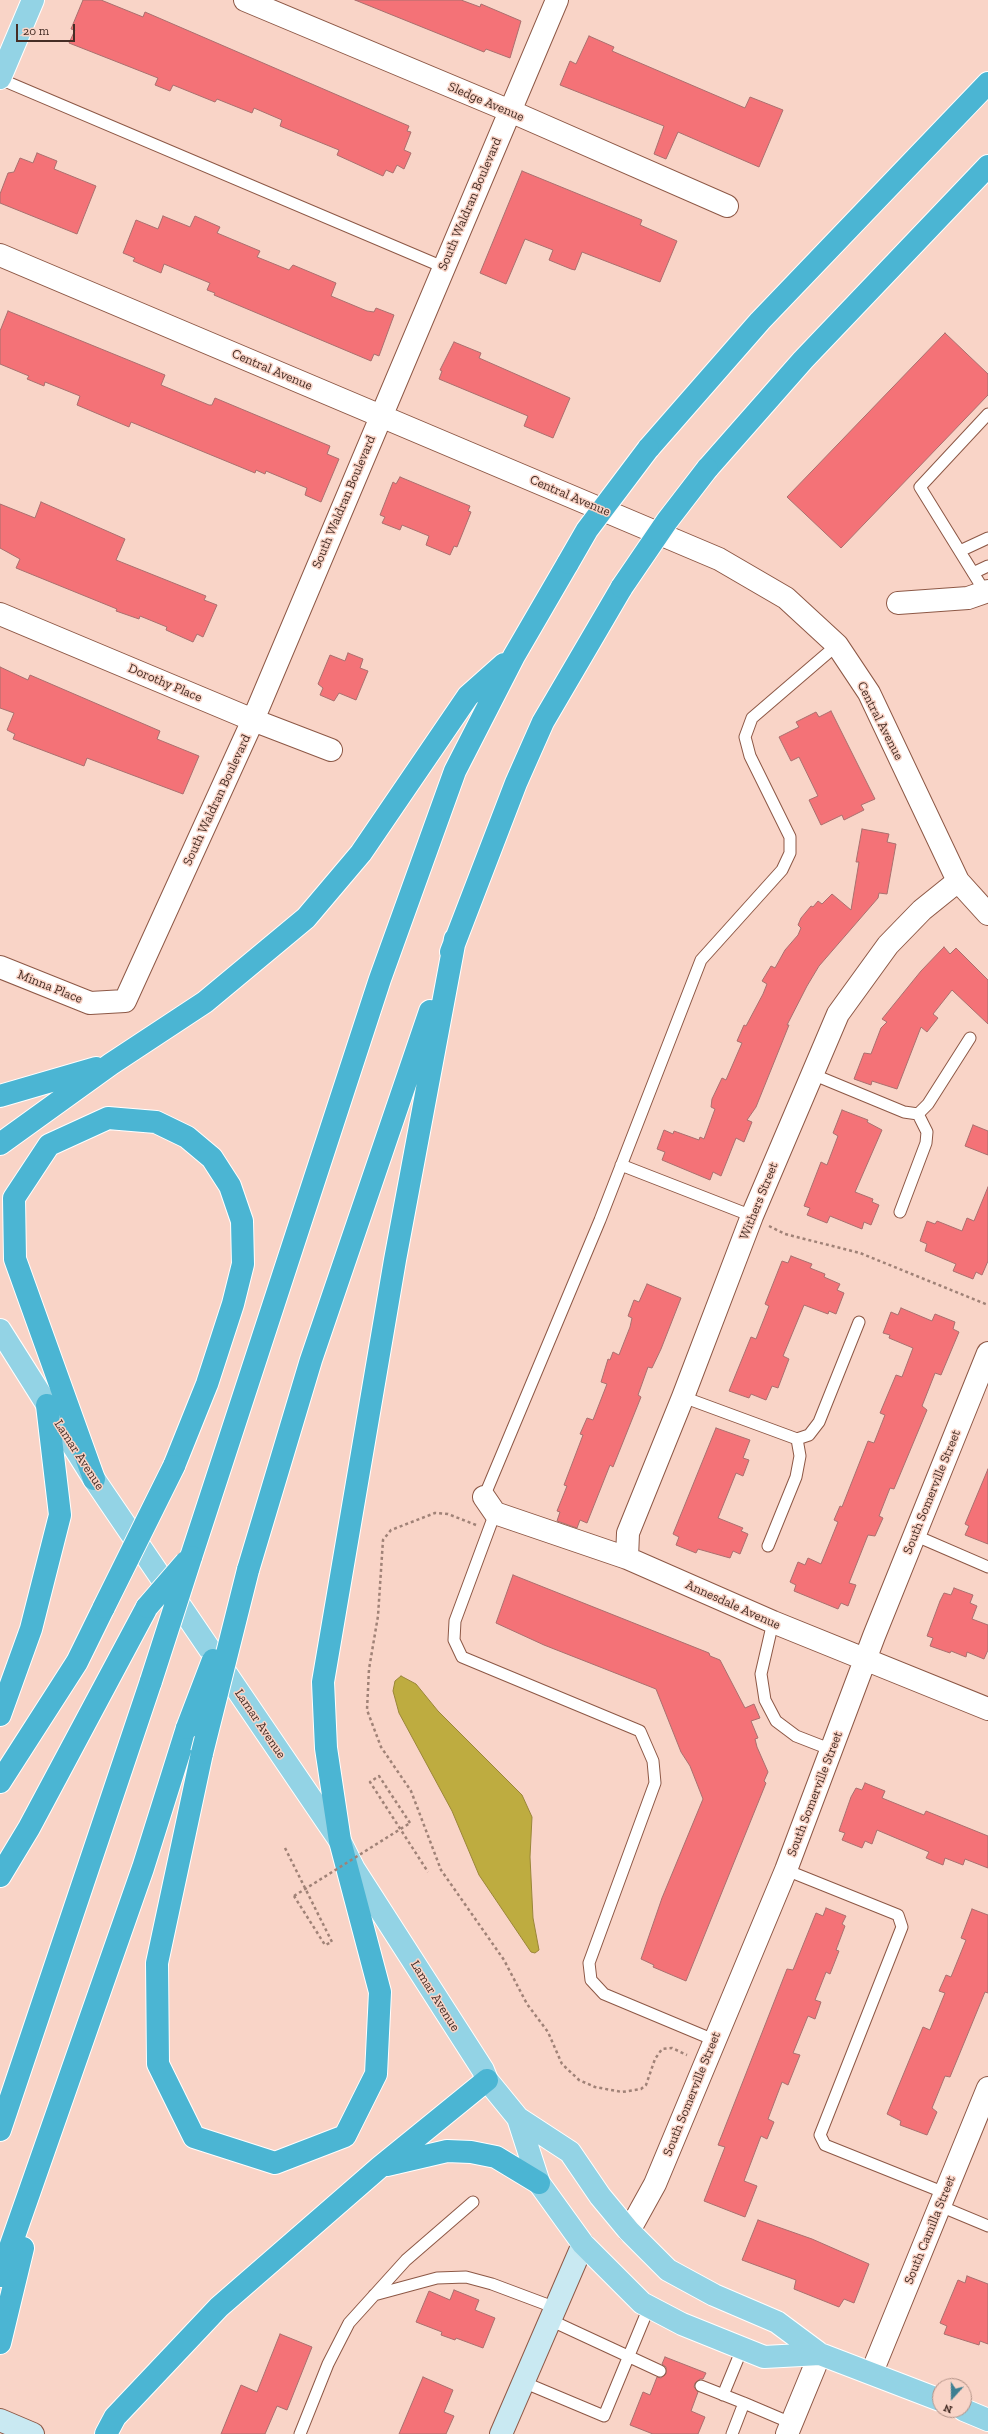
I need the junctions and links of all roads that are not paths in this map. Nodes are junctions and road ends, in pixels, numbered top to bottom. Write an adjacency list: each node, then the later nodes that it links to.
1 (33, 0): 4 (main road)
2 (245, 0): 6 (street, Sledge Avenue)
3 (557, 0): 6 (street, South Waldran Boulevard)
4 (0, 79): 10 (lane)
5 (988, 83): 21 (highway, bridge)
6 (510, 111): 8 (street, Sledge Avenue); 10 (street, South Waldran Boulevard)
7 (988, 166): 26 (highway, bridge)
8 (727, 206)
9 (0, 255): 12 (street, Central Avenue)
10 (443, 267): 12 (street, South Waldran Boulevard)
11 (988, 414): 14 (lane)
12 (380, 416): 20 (street, Central Avenue); 22 (street, South Waldran Boulevard)
13 (988, 538): 14 (lane)
14 (960, 551): 16 (lane)
15 (988, 566): 16 (lane)
16 (973, 573): 17 (lane)
17 (986, 592): 18 (street)
18 (898, 603)
19 (0, 614): 22 (street, Dorothy Place)
20 (837, 645): 24 (street, Central Avenue); 35 (lane)
21 (514, 656): 30 (highway); 48 (highway)
22 (253, 720): 23 (street, Dorothy Place); 28 (street, South Waldran Boulevard)
23 (331, 750)
24 (958, 881): 25 (street, Central Avenue); 31 (street, Withers Street)
25 (988, 914)
26 (455, 938): 51 (highway); 58 (highway)
27 (0, 967): 28 (street, Minna Place)
28 (125, 1001)
29 (970, 1038): 33 (lane)
30 (111, 1064): 32 (highway); 34 (highway)
31 (812, 1074): 33 (lane); 37 (street, Withers Street)
32 (0, 1096)
33 (918, 1114): 36 (lane)
34 (0, 1144)
35 (621, 1165): 37 (lane); 45 (lane)
36 (900, 1212)
37 (752, 1216): 41 (street, Withers Street)
38 (859, 1322): 43 (lane)
39 (0, 1330): 42 (main road, Lamar Avenue)
40 (988, 1353): 46 (street, South Somerville Street)
41 (683, 1397): 43 (lane); 49 (street, Withers Street)
42 (47, 1405): 44 (main road, Lamar Avenue); 55 (highway)
43 (797, 1439): 47 (lane)
44 (94, 1479): 57 (highway, bridge); 58 (main road, Lamar Avenue)
45 (489, 1513): 49 (street, Annesdale Avenue); 61 (lane)
46 (914, 1535): 50 (lane); 53 (street, South Somerville Street)
47 (768, 1546)
48 (191, 1557): 60 (highway, bridge); 66 (highway, bridge)
49 (627, 1558): 52 (street, Annesdale Avenue)
50 (988, 1567)
51 (248, 1570): 58 (highway, bridge); 64 (highway, bridge)
52 (773, 1622): 53 (street, Annesdale Avenue); 56 (lane)
53 (866, 1660): 54 (street, Annesdale Avenue); 56 (street, South Somerville Street)
54 (988, 1709)
55 (0, 1715)
56 (832, 1750): 59 (street, South Somerville Street)
57 (0, 1782)
58 (340, 1841): 62 (main road, Lamar Avenue)
59 (786, 1870): 61 (street, South Somerville Street); 69 (lane)
60 (0, 1876)
61 (714, 2040): 72 (street, South Somerville Street)
62 (487, 2080): 65 (main road, Lamar Avenue); 67 (highway)
63 (988, 2088): 69 (street, South Camilla Street)
64 (55, 2118): 74 (highway); 78 (highway)
65 (518, 2118): 68 (main road); 72 (main road)
66 (0, 2130)
67 (380, 2166): 68 (highway); 92 (highway)
68 (539, 2183): 73 (main road)
69 (943, 2200): 71 (lane); 83 (street, South Camilla Street)
70 (473, 2202): 75 (lane)
71 (988, 2226)
72 (629, 2230): 80 (main road)
73 (583, 2244): 76 (main road); 77 (street)
74 (0, 2276)
75 (374, 2295): 77 (lane); 95 (lane)
76 (649, 2307): 79 (main road); 81 (lane)
77 (553, 2314): 81 (lane); 84 (street)
78 (0, 2343)
79 (742, 2349): 80 (main road); 86 (lane)
80 (820, 2354): 83 (main road); 93 (street)
81 (628, 2356): 82 (lane); 84 (lane)
82 (660, 2370)
83 (872, 2372): 87 (main road)
84 (523, 2382): 96 (street)
85 (701, 2386): 86 (lane)
86 (723, 2395): 88 (lane)
87 (932, 2397)
88 (744, 2403): 93 (lane); 97 (lane)
89 (972, 2413): 91 (main road)
90 (0, 2420): 94 (street)
91 (988, 2420)
92 (110, 2426)
93 (789, 2429)
94 (33, 2434)
95 (300, 2434)
96 (501, 2434)
97 (732, 2434)

